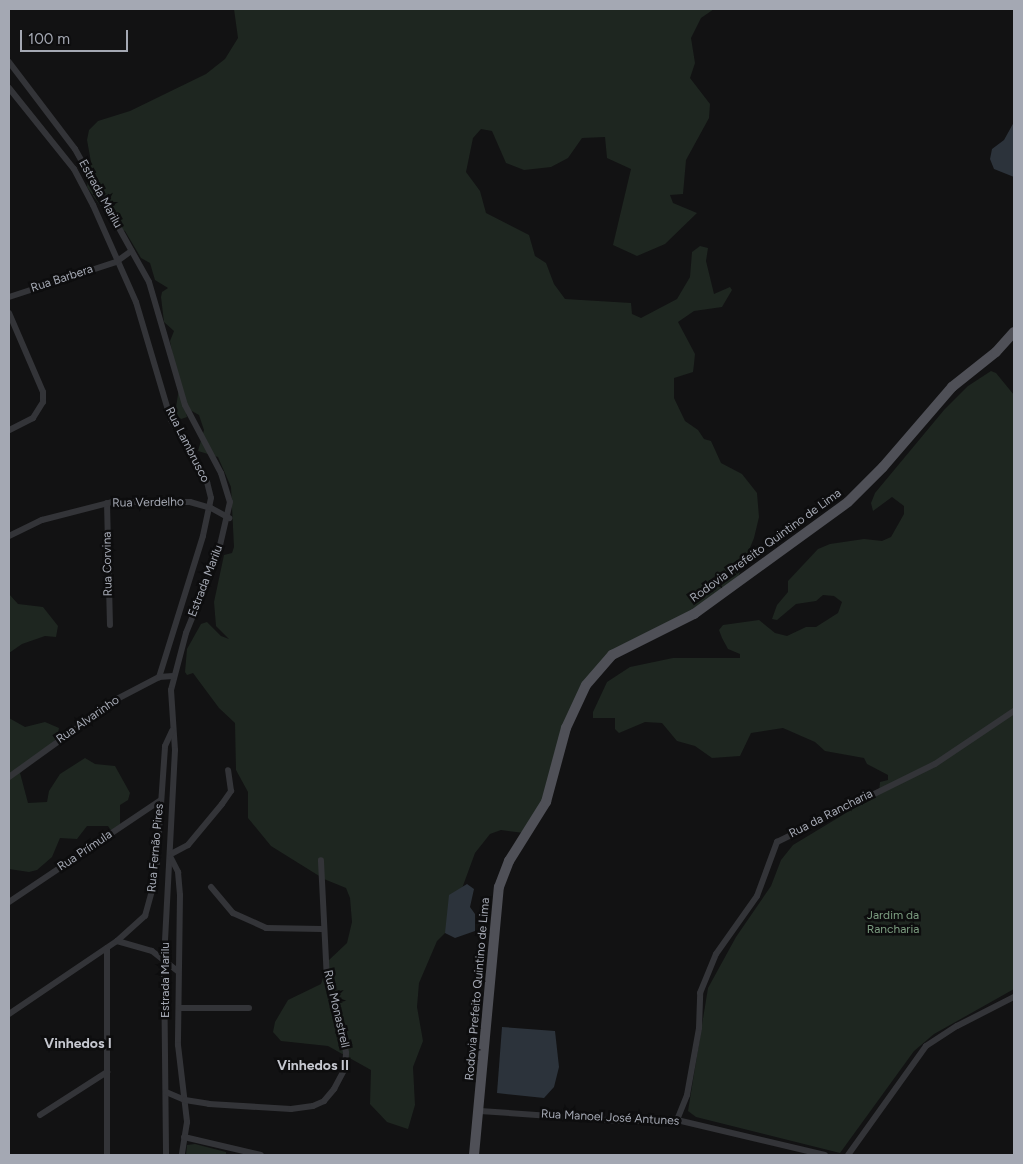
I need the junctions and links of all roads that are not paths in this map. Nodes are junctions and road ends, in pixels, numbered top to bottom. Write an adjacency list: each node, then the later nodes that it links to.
1 (9, 62): 3 (street, Estrada Marilu)
2 (9, 88): 4 (street, Rua Lambrusco)
3 (131, 251): 4 (street, Rua Barbera); 11 (street, Estrada Marilu)
4 (116, 262): 5 (street, Rua Barbera); 10 (street, Rua Lambrusco)
5 (9, 297)
6 (9, 313): 8 (street)
7 (1014, 332): 37 (main road, Rodovia Prefeito Quintino de Lima)
8 (9, 430)
9 (107, 503): 10 (street, Rua Verdelho); 12 (street, Rua Verdelho); 13 (street, Rua Corvina)
10 (211, 508): 11 (street, Rua Verdelho); 15 (street, Rua Lambrusco)
11 (229, 518): 14 (street, Estrada Marilu)
12 (9, 536)
13 (110, 625)
14 (173, 676): 15 (street, Rua Alvarinho); 17 (street, Estrada Marilu)
15 (159, 677): 19 (street, Rua Alvarinho)
16 (1014, 711): 39 (street, Rua da Rancharia)
17 (172, 731): 20 (street, Rua Fernão Pires); 21 (street, Estrada Marilu)
18 (228, 770): 21 (street)
19 (9, 777)
20 (161, 800): 24 (street, Rua Prímula); 26 (street, Rua Fernão Pires)
21 (171, 856): 28 (street, Estrada Marilu); 29 (street)
22 (321, 860): 25 (street, Rua Monastrell)
23 (211, 887): 25 (street)
24 (9, 902)
25 (322, 929): 36 (street, Rua Monastrell)
26 (117, 941): 27 (street, Rua Fernão Pires); 28 (street)
27 (107, 948): 33 (street, Rua Fernão Pires); 34 (street)
28 (164, 960): 29 (street); 35 (street, Estrada Marilu)
29 (178, 971): 31 (street)
30 (1014, 997): 47 (street)
31 (179, 1008): 32 (street); 36 (street)
32 (249, 1008)
33 (9, 1014)
34 (107, 1072): 38 (street); 41 (street)
35 (166, 1092): 36 (street, Rua Monastrell); 42 (street, Estrada Marilu)
36 (185, 1100): 40 (street)
37 (480, 1111): 39 (street, Rua Manoel José Antunes); 45 (main road, Rodovia Prefeito Quintino de Lima)
38 (40, 1115)
39 (677, 1120): 46 (street, Rua Manoel José Antunes)
40 (184, 1138): 43 (street); 44 (street)
41 (107, 1155)
42 (166, 1155)
43 (182, 1155)
44 (261, 1155)
45 (474, 1155)
46 (825, 1155)
47 (848, 1155)

